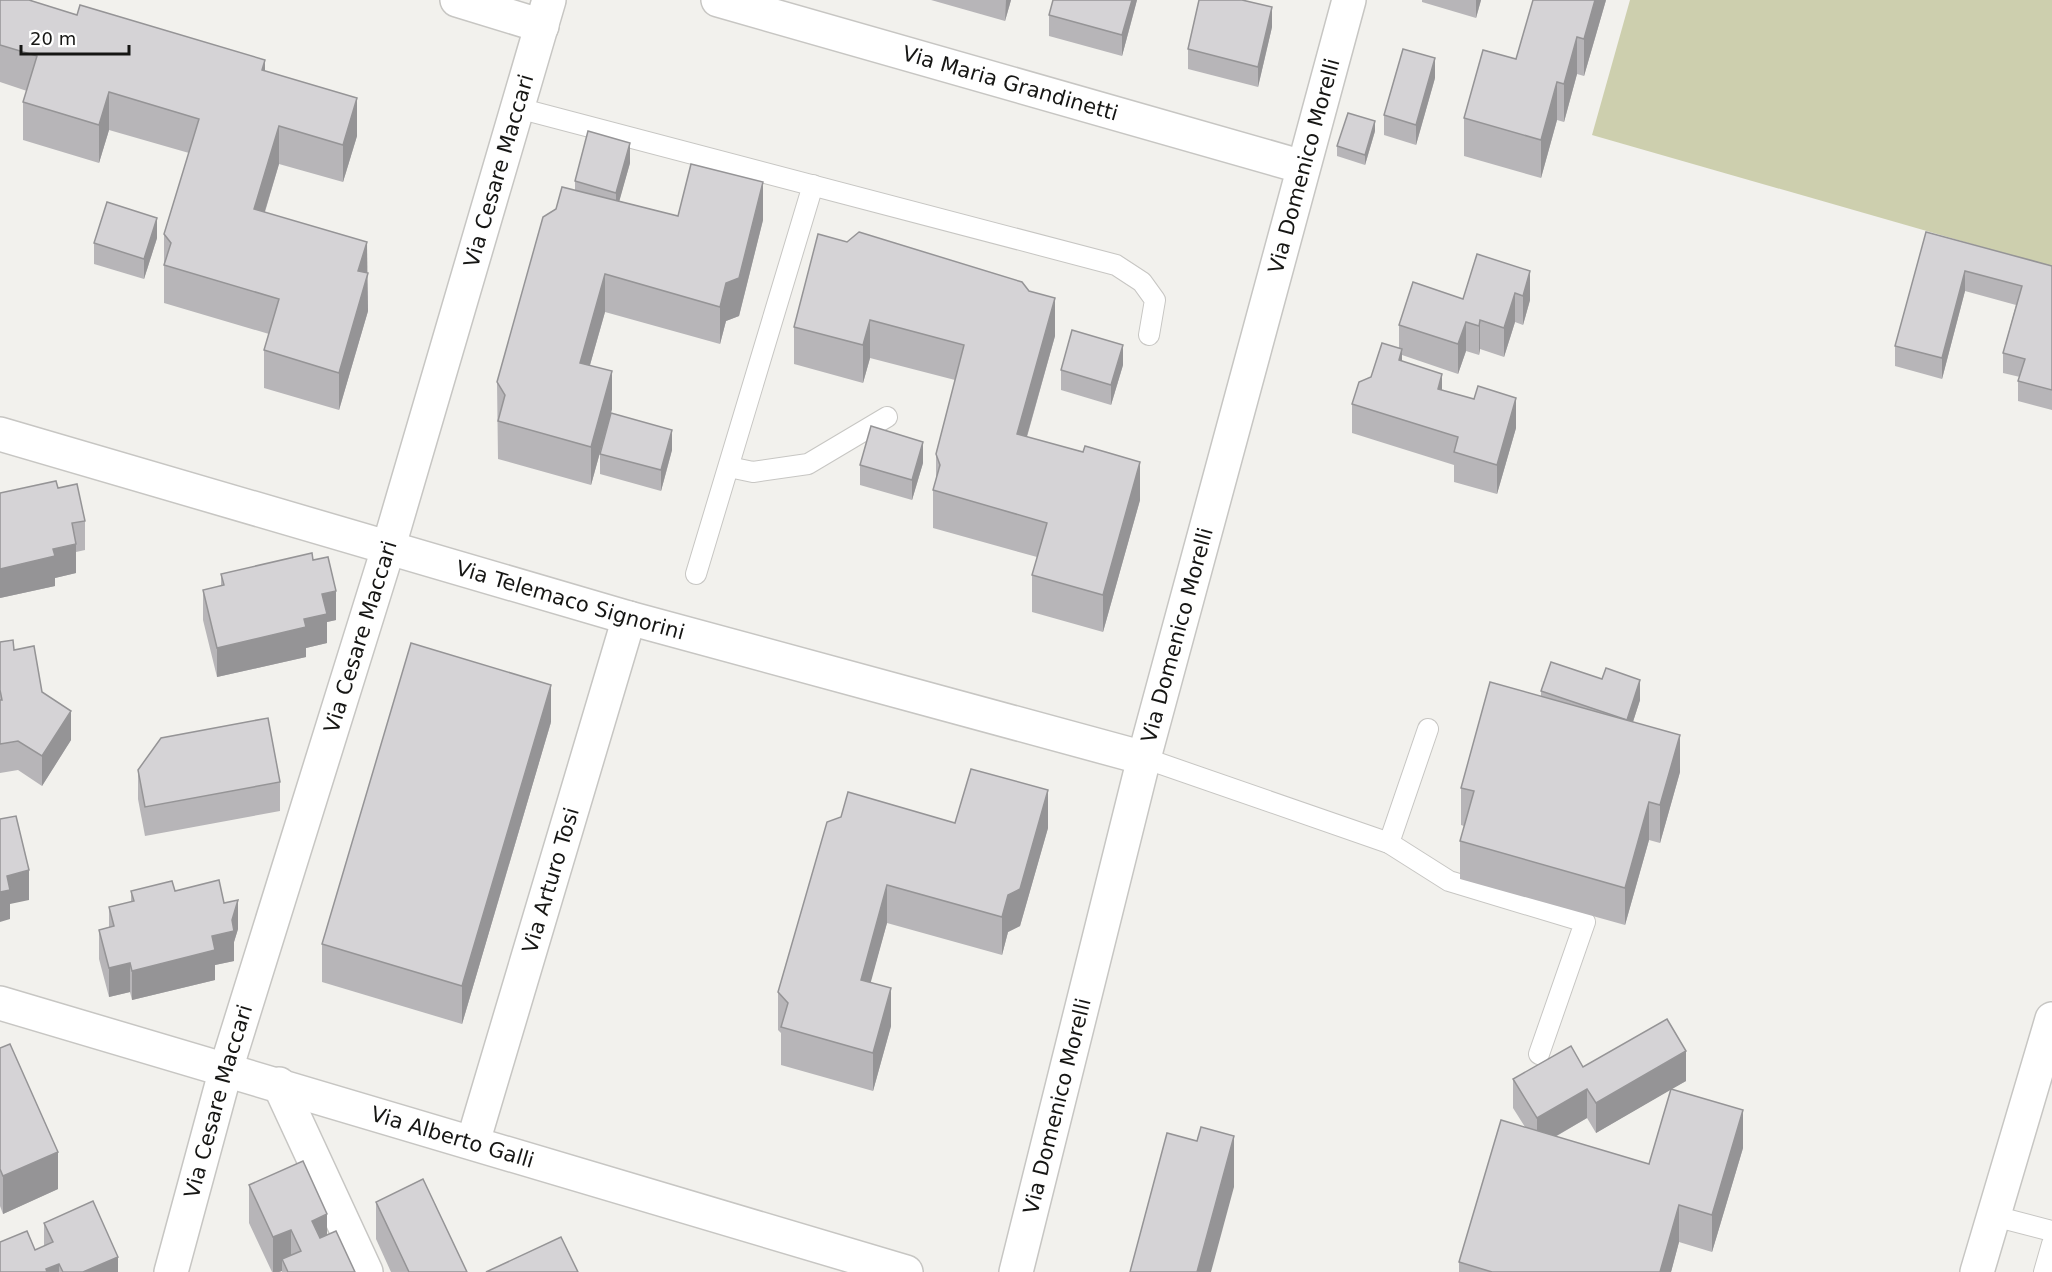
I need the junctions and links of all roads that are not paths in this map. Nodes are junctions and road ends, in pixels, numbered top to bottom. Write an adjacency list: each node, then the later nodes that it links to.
1 (457, 0): 4 (street)
2 (718, 0): 6 (street, Via Maria Grandinetti)
3 (1349, 0): 6 (street, Via Domenico Morelli)
4 (545, 13): 5 (street, Via Cesare Maccari)
5 (518, 108): 7 (lane); 12 (street, Via Cesare Maccari)
6 (1303, 167): 16 (street, Via Domenico Morelli)
7 (813, 185): 8 (lane); 11 (lane)
8 (1149, 335)
9 (887, 417): 11 (lane)
10 (0, 434): 12 (street, Via Telemaco Signorini)
11 (729, 467): 13 (lane)
12 (388, 549): 14 (street, Via Telemaco Signorini); 21 (street, Via Cesare Maccari)
13 (696, 574)
14 (628, 618): 16 (street, Via Telemaco Signorini); 23 (street, Via Arturo Tosi)
15 (1428, 729): 17 (lane)
16 (1144, 758): 17 (lane); 30 (street, Via Domenico Morelli)
17 (1389, 843): 20 (lane)
18 (0, 1003): 21 (street, Via Alberto Galli)
19 (2052, 1019): 24 (street)
20 (1539, 1054)
21 (226, 1068): 22 (street, Via Alberto Galli); 27 (street, Via Cesare Maccari)
22 (279, 1084): 23 (street, Via Alberto Galli); 28 (street)
23 (472, 1142): 29 (street, Via Alberto Galli)
24 (1994, 1216): 25 (lane); 31 (street)
25 (2052, 1232)
26 (2052, 1244): 32 (lane)
27 (171, 1272)
28 (366, 1272)
29 (906, 1272)
30 (1016, 1272)
31 (1977, 1272)
32 (2044, 1272)

